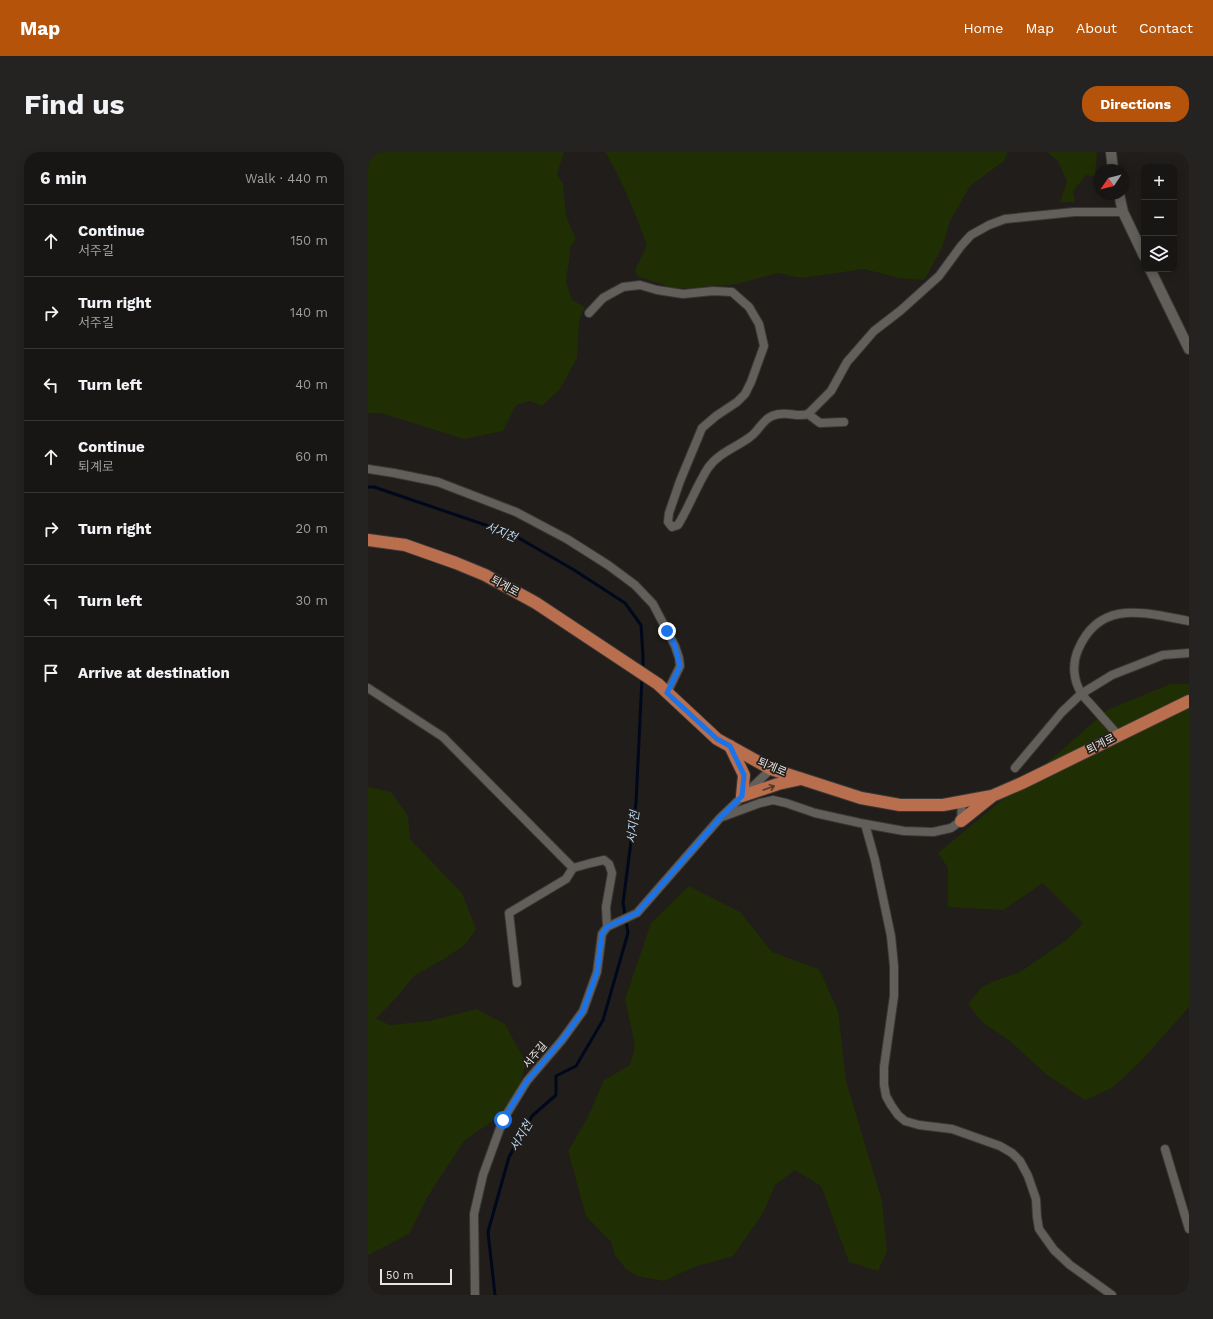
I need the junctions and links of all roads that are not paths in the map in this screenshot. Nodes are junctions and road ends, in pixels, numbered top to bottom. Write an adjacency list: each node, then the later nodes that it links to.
1 (1111, 152): 2 (street)
2 (1112, 164)
3 (1120, 200): 4 (street)
4 (1123, 212): 5 (street); 9 (street)
5 (1141, 250)
6 (1151, 272): 8 (street)
7 (589, 312): 9 (street)
8 (1189, 349)
9 (808, 414): 10 (street)
10 (844, 422)
11 (368, 469): 16 (street)
12 (368, 540): 16 (main road, 퇴계로)
13 (1189, 621): 17 (street)
14 (1189, 653): 17 (street)
15 (368, 688): 30 (street)
16 (667, 693): 20 (main road, 퇴계로)
17 (1081, 694): 19 (street); 21 (street)
18 (1189, 701): 19 (main road, 퇴계로)
19 (1118, 735): 25 (main road, 퇴계로)
20 (730, 746): 22 (main road, 퇴계로); 24 (main road)
21 (1015, 768)
22 (771, 769): 23 (main road, 퇴계로); 24 (street)
23 (802, 779): 24 (main road, one-way to 23); 26 (main road, 퇴계로)
24 (742, 796): 27 (street)
25 (992, 796): 26 (main road, 퇴계로); 28 (main road)
26 (962, 802): 28 (street)
27 (720, 818): 29 (street); 31 (street)
28 (960, 821): 29 (street)
29 (865, 824): 36 (street)
30 (573, 868): 31 (street); 32 (street)
31 (610, 926): 35 (street, 서주길)
32 (517, 983)
33 (1165, 1149): 34 (street)
34 (1189, 1229)
35 (475, 1295)
36 (1112, 1295)

